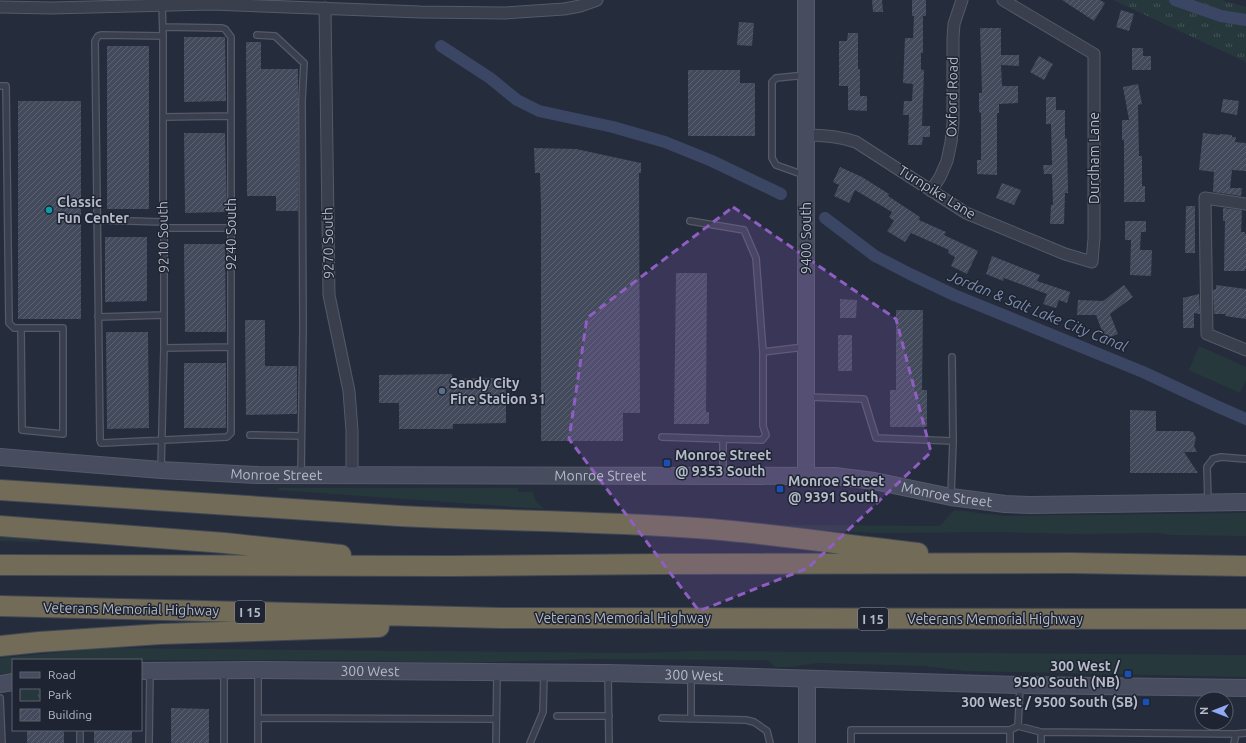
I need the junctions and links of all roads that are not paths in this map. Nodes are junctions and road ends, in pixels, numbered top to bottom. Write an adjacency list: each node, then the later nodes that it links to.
1 (597, 0): 8 (street)
2 (806, 0): 12 (street, 9400 South)
3 (962, 0): 18 (street, Oxford Road)
4 (1003, 0): 26 (street, Durdham Lane)
5 (95, 4): 6 (street); 7 (street)
6 (162, 4): 8 (street); 9 (lane, 9210 South)
7 (0, 7)
8 (325, 8): 48 (street, 9270 South)
9 (163, 27): 11 (lane, 9210 South); 14 (lane, 9240 South)
10 (257, 34): 38 (lane)
11 (163, 36): 15 (lane, 9210 South); 22 (lane)
12 (806, 75): 16 (street, 9400 South); 17 (lane)
13 (0, 86): 20 (lane)
14 (231, 116): 15 (lane); 25 (lane, 9240 South)
15 (163, 117): 24 (lane, 9210 South)
16 (806, 136): 17 (street, 9400 South); 18 (street, Turnpike Lane)
17 (806, 176): 31 (street, 9400 South)
18 (931, 191): 26 (street, Turnpike Lane)
19 (0, 199): 20 (lane)
20 (7, 199): 29 (lane)
21 (1246, 204): 33 (street)
22 (97, 220): 24 (lane); 28 (lane)
23 (690, 221): 34 (lane)
24 (163, 225): 25 (lane); 27 (lane, 9210 South)
25 (231, 228): 30 (lane, 9240 South)
26 (1092, 262)
27 (164, 315): 28 (lane); 32 (lane, 9210 South)
28 (98, 317): 41 (lane)
29 (21, 328): 29 (lane)
30 (231, 347): 32 (lane); 41 (lane, 9240 South)
31 (806, 347): 34 (lane); 36 (street, 9400 South)
32 (164, 348): 41 (lane, 9210 South)
33 (1246, 350)
34 (763, 352): 40 (lane)
35 (952, 357): 42 (lane)
36 (806, 397): 42 (lane); 46 (street, 9400 South)
37 (250, 435): 38 (lane)
38 (301, 436): 47 (lane)
39 (662, 437): 40 (lane)
40 (723, 439): 49 (lane)
41 (162, 440): 45 (lane, 9210 South)
42 (953, 441): 51 (lane)
43 (0, 457): 45 (street, Monroe Street)
44 (1246, 459): 53 (lane)
45 (161, 470): 47 (street, Monroe Street)
46 (806, 475): 49 (street, Monroe Street); 51 (street, Monroe Street)
47 (301, 476): 48 (street, Monroe Street)
48 (352, 476): 49 (street, Monroe Street)
49 (723, 476)
50 (0, 490): 55 (highway)
51 (951, 497): 53 (street, Monroe Street)
52 (1246, 502): 53 (street, Monroe Street)
53 (1208, 503)
54 (0, 526): 57 (highway)
55 (1070, 564): 57 (highway); 58 (highway)
56 (0, 565): 57 (highway)
57 (453, 566)
58 (1246, 566)
59 (0, 606): 60 (highway, Veterans Memorial Highway / I 15)
60 (500, 618): 61 (highway, Veterans Memorial Highway / I 15); 62 (highway)
61 (1246, 619)
62 (0, 646)
63 (224, 670): 64 (street, 300 West); 65 (street, 300 West); 91 (lane)
64 (258, 670): 66 (street, 300 West); 78 (lane)
65 (146, 671): 90 (lane)
66 (497, 672): 67 (street, 300 West); 80 (lane)
67 (544, 672): 68 (street, 300 West); 94 (lane)
68 (608, 673): 69 (street, 300 West); 77 (lane)
69 (692, 674): 70 (street, 300 West); 81 (lane)
70 (807, 679): 73 (street, 300 West); 97 (street)
71 (12, 682): 72 (street)
72 (0, 684)
73 (1020, 685): 74 (street, 300 West); 82 (lane)
74 (1246, 688)
75 (0, 698): 88 (lane)
76 (557, 716): 77 (lane)
77 (609, 716): 95 (lane)
78 (258, 718): 80 (lane); 92 (lane)
79 (662, 718): 81 (lane)
80 (496, 719): 93 (lane)
81 (691, 719): 96 (lane)
82 (1018, 726): 83 (lane); 85 (lane)
83 (1010, 730): 98 (lane); 99 (lane)
84 (80, 731): 89 (lane)
85 (1041, 732): 87 (lane); 100 (lane)
86 (1246, 732): 87 (lane)
87 (1236, 734): 101 (lane)
88 (2, 743)
89 (80, 743)
90 (149, 743)
91 (224, 743)
92 (258, 743)
93 (496, 743)
94 (530, 743)
95 (609, 743)
96 (770, 743)
97 (807, 743)
98 (851, 743)
99 (1010, 743)
100 (1041, 743)
101 (1234, 743)

